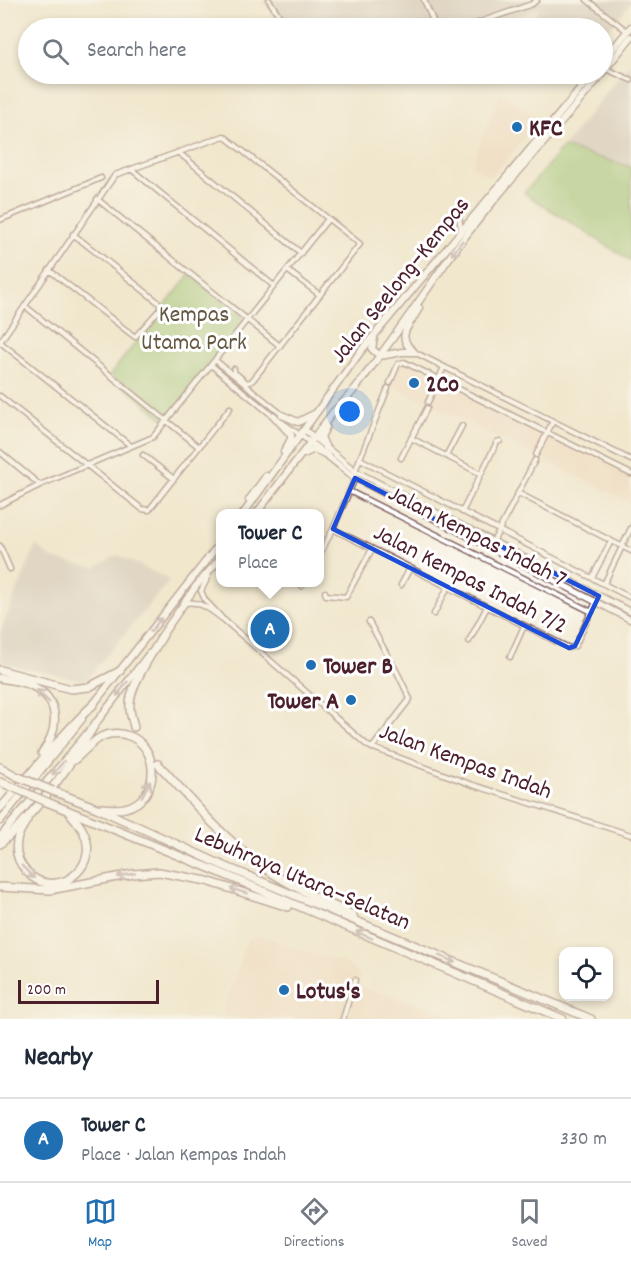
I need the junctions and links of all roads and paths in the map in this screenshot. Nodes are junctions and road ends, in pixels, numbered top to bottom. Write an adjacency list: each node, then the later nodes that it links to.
1 (269, 0): 5 (street)
2 (424, 0): 6 (street)
3 (537, 0): 7 (street)
4 (587, 0): 8 (street)
5 (281, 18)
6 (432, 18)
7 (492, 18)
8 (611, 18)
9 (613, 19): 10 (street)
10 (630, 32): 11 (main road, Jalan Seelong–Kempas)
11 (613, 55)
12 (613, 73): 13 (street)
13 (631, 80)
14 (585, 84): 23 (main road, Jalan Seelong–Kempas)
15 (591, 84): 29 (main road, Jalan Seelong–Kempas, one-way to 29)
16 (178, 152): 17 (street); 21 (street); 25 (street)
17 (131, 169): 19 (street); 28 (street)
18 (101, 178): 22 (street)
19 (97, 199): 24 (street); 32 (street)
20 (458, 209): 23 (street)
21 (328, 219): 25 (street); 30 (street)
22 (0, 220)
23 (461, 230): 33 (main road, Jalan Seelong–Kempas)
24 (73, 234): 26 (street); 26 (street)
25 (301, 252): 27 (street)
26 (49, 270): 31 (street)
27 (287, 270): 28 (street); 30 (street)
28 (274, 286): 32 (street)
29 (426, 294): 36 (main road); 37 (main road, Jalan Seelong–Kempas)
30 (320, 296): 35 (street)
31 (24, 306): 34 (street); 53 (street)
32 (247, 320): 35 (street); 38 (street)
33 (375, 335): 37 (main road); 48 (main road, Jalan Seelong–Kempas)
34 (0, 342): 61 (street)
35 (280, 346): 41 (street)
36 (414, 352): 37 (main road); 40 (street)
37 (380, 356): 46 (main road, Jalan Seelong–Kempas)
38 (215, 360): 39 (street); 51 (street)
39 (211, 365): 52 (street); 53 (street)
40 (444, 367): 42 (street); 54 (street)
41 (234, 369)
42 (438, 379): 43 (street); 47 (street); 56 (street)
43 (390, 383)
44 (388, 388): 69 (street)
45 (0, 396): 70 (street)
46 (346, 400): 59 (main road, Jalan Seelong–Kempas); 63 (main road)
47 (428, 402)
48 (322, 406): 51 (main road); 57 (main road, Jalan Seelong–Kempas)
49 (230, 408): 62 (street)
50 (427, 408): 58 (street)
51 (282, 415): 57 (street)
52 (274, 416): 57 (street); 80 (main road)
53 (166, 421): 61 (street); 62 (street)
54 (553, 421): 56 (street); 68 (street)
55 (462, 426): 66 (street)
56 (547, 432): 72 (street); 78 (street)
57 (303, 433): 59 (street); 81 (main road, Jalan Seelong–Kempas)
58 (411, 438): 66 (street); 67 (street)
59 (312, 439): 63 (street); 75 (main road, Jalan Seelong–Kempas)
60 (500, 441): 71 (street)
61 (131, 446): 70 (street)
62 (199, 447): 74 (street)
63 (327, 451): 73 (street); 75 (main road)
64 (0, 452): 76 (street)
65 (143, 454): 74 (street)
66 (446, 456): 71 (street)
67 (401, 458)
68 (630, 458)
69 (360, 459): 73 (street); 83 (street)
70 (87, 465): 74 (street); 76 (street)
71 (481, 474): 83 (street)
72 (631, 474)
73 (355, 475): 77 (street); 88 (street); 93 (street)
74 (174, 479)
75 (281, 480): 82 (main road, Jalan Seelong–Kempas)
76 (40, 484): 79 (street)
77 (349, 491): 85 (street); 110 (street, Jalan Kempas Indah 7)
78 (518, 493): 86 (street); 87 (street)
79 (0, 505)
80 (244, 509)
81 (245, 509)
82 (259, 509)
83 (462, 512): 86 (street)
84 (631, 528): 91 (street)
85 (333, 529): 90 (street); 94 (street, Jalan Kempas Indah 7/2)
86 (499, 531): 88 (street); 100 (street)
87 (611, 541): 91 (street); 100 (street)
88 (493, 542): 93 (street); 105 (street)
89 (0, 546): 99 (street)
90 (324, 546)
91 (622, 546): 95 (street); 101 (street)
92 (216, 548): 121 (main road, one-way to 92)
93 (490, 548): 107 (street)
94 (372, 549): 98 (street, Jalan Kempas Indah 7/2); 104 (street)
95 (631, 551)
96 (216, 564): 97 (main road)
97 (214, 567): 109 (main road); 113 (street)
98 (410, 568): 102 (street); 103 (street, Jalan Kempas Indah 7/2)
99 (10, 569)
100 (592, 578): 101 (street)
101 (604, 584): 106 (street)
102 (401, 585)
103 (448, 587): 108 (street, Jalan Kempas Indah 7/2); 112 (street)
104 (325, 592)
105 (599, 596): 107 (street, Jalan Kempas Indah 7/2); 111 (street)
106 (631, 598)
107 (596, 602): 110 (street, Jalan Kempas Indah 7/2); 114 (street)
108 (487, 607): 116 (street, Jalan Kempas Indah 7/2); 118 (street)
109 (179, 609): 113 (street); 117 (main road)
110 (591, 612): 116 (street, Jalan Kempas Indah 7/2)
111 (631, 612)
112 (434, 614)
113 (224, 620): 126 (street, Jalan Kempas Indah)
114 (631, 620)
115 (369, 622): 126 (street)
116 (524, 626): 119 (street)
117 (163, 635): 124 (main road, one-way to 124); 125 (highway)
118 (469, 640)
119 (510, 657)
120 (0, 670): 121 (highway)
121 (120, 671): 123 (main road)
122 (0, 678): 129 (highway, one-way to 122)
123 (94, 704): 129 (highway); 136 (main road)
124 (96, 723): 127 (highway); 138 (main road, one-way to 138)
125 (134, 727)
126 (372, 748): 137 (street, Jalan Kempas Indah)
127 (74, 760): 133 (highway, one-way to 127); 135 (highway)
128 (158, 764): 142 (highway)
129 (35, 766): 132 (highway)
130 (0, 768): 133 (highway, Lebuhraya Utara–Selatan, bridge)
131 (0, 783): 134 (highway, Lebuhraya Utara–Selatan, bridge)
132 (0, 808)
133 (97, 808): 142 (highway, Lebuhraya Utara–Selatan)
134 (67, 810): 135 (highway, one-way to 134); 141 (highway, Lebuhraya Utara–Selatan)
135 (27, 820): 139 (highway)
136 (0, 821)
137 (631, 835)
138 (0, 837)
139 (0, 844)
140 (0, 887): 141 (highway, one-way to 140)
141 (316, 914): 144 (highway, Lebuhraya Utara–Selatan, one-way to 141)
142 (393, 936): 148 (highway, Lebuhraya Utara–Selatan, one-way to 148)
143 (355, 980): 145 (street)
144 (529, 1005): 146 (highway); 147 (highway, Lebuhraya Utara–Selatan)
145 (343, 1019)
146 (554, 1019)
147 (563, 1019)
148 (591, 1019)

